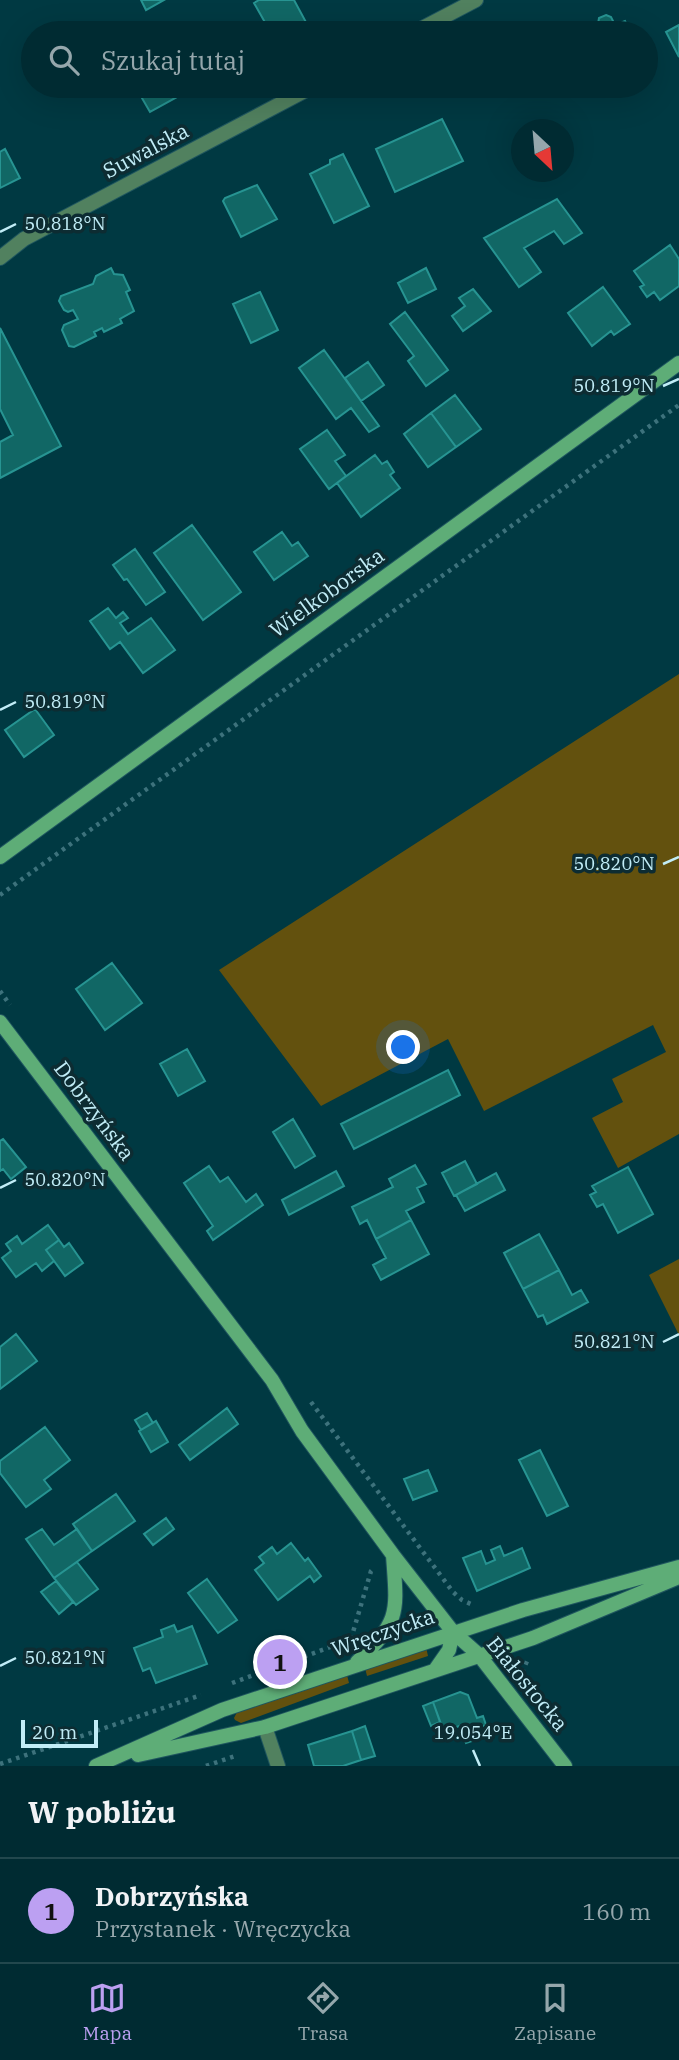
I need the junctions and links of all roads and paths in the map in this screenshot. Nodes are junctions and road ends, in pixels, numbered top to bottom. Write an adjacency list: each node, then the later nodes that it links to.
1 (476, 0): 2 (street)
2 (436, 21)
3 (291, 98): 4 (street, Suwalska)
4 (0, 258)
5 (679, 363): 7 (street, Wielkoborska)
6 (679, 405): 8 (path)
7 (0, 857)
8 (0, 895)
9 (0, 1022): 10 (street, Dobrzyńska)
10 (393, 1555): 13 (path); 14 (street, Dobrzyńska); 15 (path); 19 (street)
11 (679, 1567): 14 (street, Wręczycka)
12 (679, 1577): 17 (street, Wręczycka)
13 (482, 1607)
14 (453, 1632): 17 (street, Białostocka); 19 (street, Wręczycka); 20 (street)
15 (344, 1642): 16 (path); 21 (path)
16 (346, 1648)
17 (479, 1655): 20 (street, Wręczycka); 22 (street, Białostocka)
18 (539, 1655): 22 (path)
19 (352, 1666): 26 (street, Wręczycka)
20 (435, 1670): 24 (street, Wręczycka)
21 (222, 1687)
22 (508, 1691): 30 (street, Białostocka)
23 (209, 1692): 27 (path)
24 (265, 1727): 26 (street, Wręczycka); 29 (street)
25 (243, 1754): 28 (path)
26 (102, 1764)
27 (0, 1765)
28 (206, 1766)
29 (278, 1766)
30 (565, 1766)

